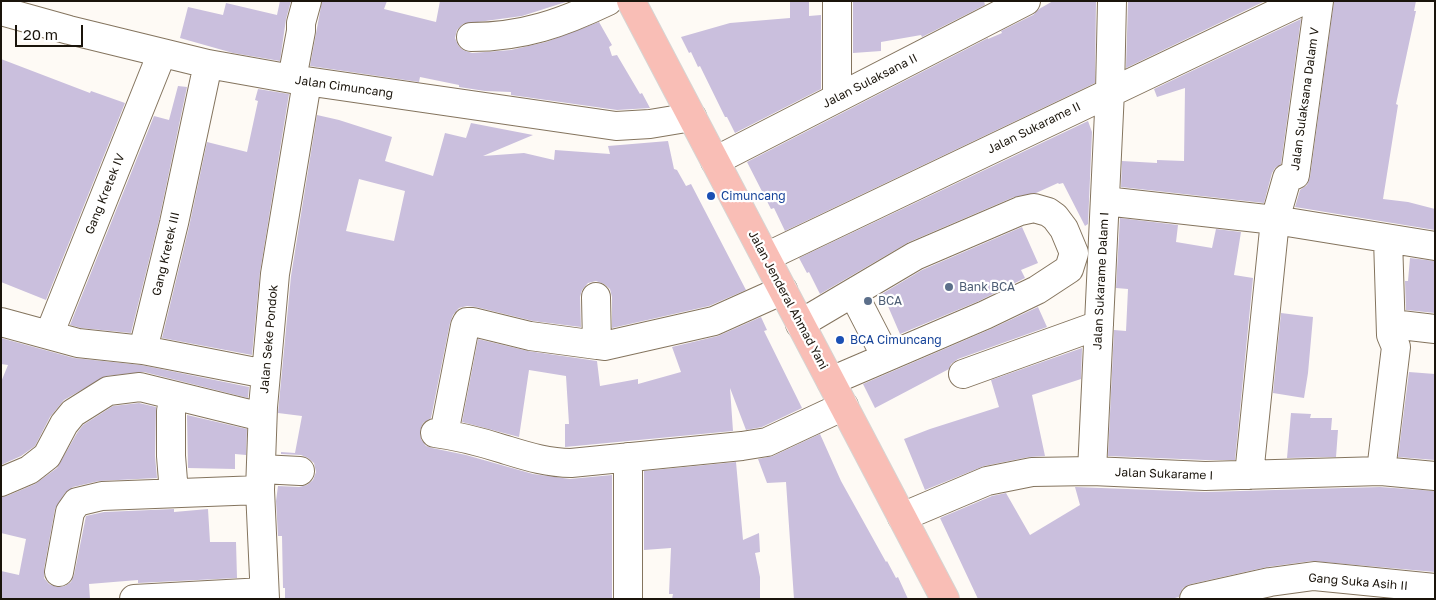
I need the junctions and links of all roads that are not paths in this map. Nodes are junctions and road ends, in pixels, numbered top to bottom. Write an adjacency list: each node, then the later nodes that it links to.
1 (307, 1): 14 (street, Jalan Seke Pondok)
2 (608, 1): 11 (street)
3 (632, 1): 17 (main road, Jalan Jenderal Ahmad Yani)
4 (837, 1): 16 (street)
5 (1026, 1): 9 (street, Jalan Sulaksana II)
6 (1112, 1): 15 (street, Jalan Sukarame Dalam I)
7 (1302, 1): 15 (street, Jalan Sukarame II)
8 (1318, 1): 20 (street, Jalan Sulaksana Dalam V)
9 (991, 10): 16 (street, Jalan Sulaksana II)
10 (1, 11): 12 (street, Jalan Cimuncang)
11 (471, 37)
12 (162, 52): 13 (street, Jalan Cimuncang); 32 (street, Gang Kretek IV)
13 (208, 64): 14 (street, Jalan Cimuncang); 34 (street, Gang Kretek III)
14 (299, 80): 17 (street, Jalan Cimuncang); 36 (street, Jalan Seke Pondok)
15 (1110, 91): 19 (street, Jalan Sukarame Dalam I); 23 (street, Jalan Sukarame II)
16 (837, 98): 18 (street, Jalan Sulaksana II)
17 (692, 117): 18 (main road, Jalan Jenderal Ahmad Yani)
18 (715, 161): 23 (main road, Jalan Jenderal Ahmad Yani)
19 (1105, 200): 20 (street); 30 (street, Jalan Sukarame Dalam I)
20 (1275, 220): 21 (street); 46 (street)
21 (1388, 239): 22 (street); 29 (street)
22 (1435, 246)
23 (766, 257): 24 (main road, Jalan Jenderal Ahmad Yani)
24 (783, 290): 28 (main road, Jalan Jenderal Ahmad Yani); 33 (street)
25 (853, 293): 28 (street); 35 (street); 35 (street)
26 (596, 297): 33 (street)
27 (1, 322): 32 (street)
28 (800, 324): 38 (main road, Jalan Jenderal Ahmad Yani)
29 (1392, 324): 31 (street); 45 (street)
30 (1099, 325): 37 (street); 44 (street, Jalan Sukarame Dalam I)
31 (1435, 329)
32 (49, 335): 34 (street)
33 (597, 346): 42 (street)
34 (143, 350): 36 (street)
35 (886, 357): 38 (street)
36 (266, 374): 41 (street, Jalan Seke Pondok)
37 (963, 374)
38 (831, 381): 39 (main road, Jalan Jenderal Ahmad Yani)
39 (844, 406): 42 (street); 51 (main road, Jalan Jenderal Ahmad Yani)
40 (171, 411): 50 (street)
41 (262, 417): 48 (street, Jalan Seke Pondok); 49 (street)
42 (628, 457): 56 (street)
43 (300, 471): 48 (street)
44 (1092, 471): 46 (street, Jalan Sukarame I); 51 (street, Jalan Sukarame I)
45 (1381, 471): 46 (street, Jalan Sukarame I); 47 (street, Jalan Sukarame I)
46 (1249, 475)
47 (1435, 476)
48 (261, 480): 50 (street); 54 (street, Jalan Seke Pondok)
49 (1, 482)
50 (174, 493): 52 (street)
51 (902, 517): 57 (main road, Jalan Jenderal Ahmad Yani)
52 (59, 572)
53 (1435, 588): 58 (street, Gang Suka Asih II)
54 (265, 596): 55 (street)
55 (134, 599)
56 (628, 599)
57 (945, 599)
58 (1194, 599)

